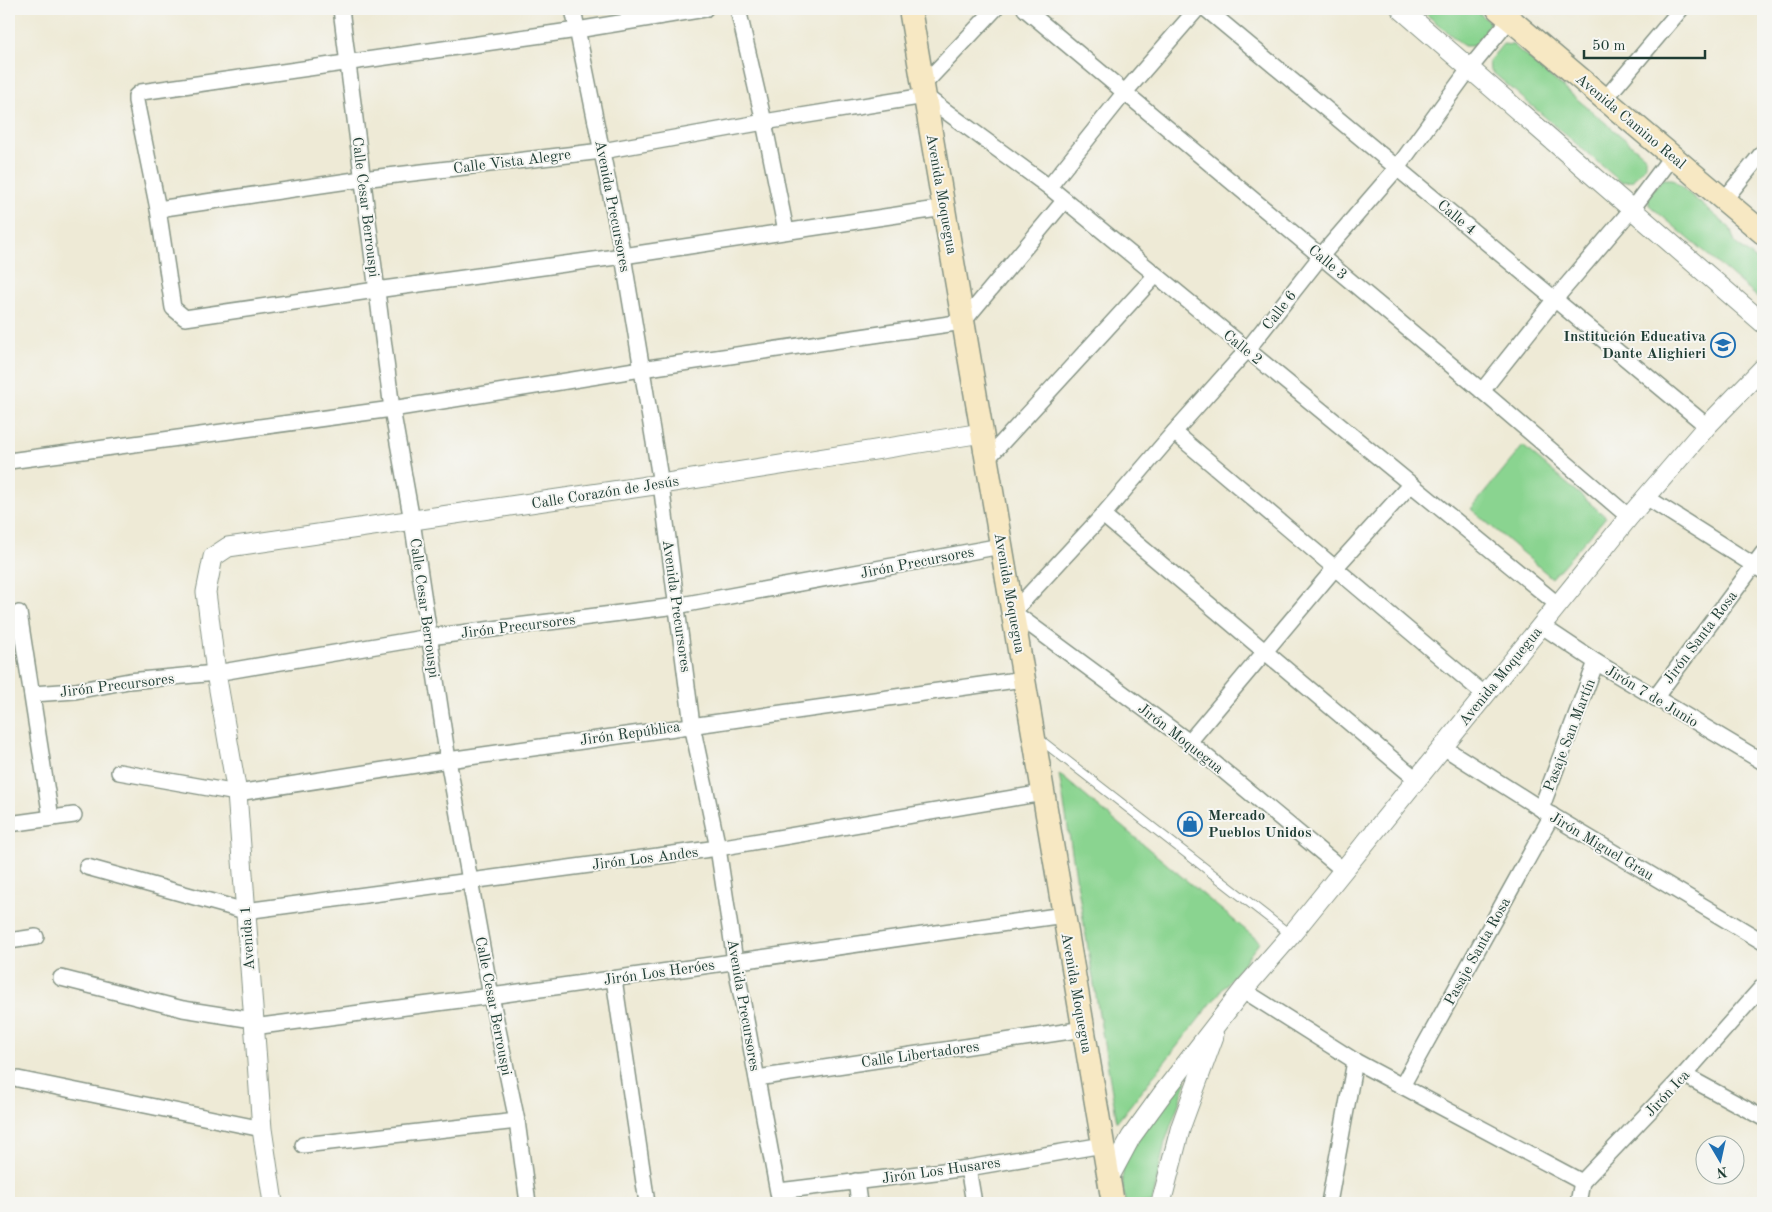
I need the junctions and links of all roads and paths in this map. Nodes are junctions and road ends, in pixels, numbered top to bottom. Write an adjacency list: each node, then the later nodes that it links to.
1 (341, 9): 14 (street, Calle Cesar Berrouspi)
2 (573, 9): 13 (street, Avenida Precursores)
3 (705, 9): 13 (street)
4 (738, 9): 19 (street)
5 (910, 9): 16 (main road, Avenida Moquegua)
6 (995, 9): 16 (street)
7 (1025, 9): 17 (street, Calle 3)
8 (1197, 9): 17 (street)
9 (1206, 9): 23 (street, Calle 4)
10 (1401, 9): 15 (street)
11 (1682, 9): 18 (street)
12 (1504, 14): 15 (street, Calle 6); 18 (main road, Avenida Camino Real)
13 (577, 30): 14 (street); 20 (street, Avenida Precursores)
14 (349, 62): 24 (street, Calle Cesar Berrouspi); 29 (street)
15 (1470, 68): 23 (street, Calle 6); 30 (street)
16 (924, 91): 19 (street, Calle Vista Alegre); 25 (street, Calle 2); 28 (main road, Avenida Moquegua)
17 (1125, 92): 25 (street); 34 (street, Calle 3)
18 (1605, 99): 22 (main road, Avenida Camino Real)
19 (764, 122): 20 (street, Calle Vista Alegre); 31 (street)
20 (602, 151): 24 (street, Calle Vista Alegre); 33 (street, Avenida Precursores)
21 (1763, 152): 26 (street)
22 (1672, 156): 26 (main road, Avenida Camino Real); 30 (street)
23 (1397, 168): 34 (street, Calle 6); 37 (street, Calle 4)
24 (362, 179): 29 (street, Calle Vista Alegre); 36 (street, Calle Cesar Berrouspi)
25 (1049, 187): 27 (street, Calle 2)
26 (1724, 200): 32 (main road, Avenida Camino Real)
27 (1064, 201): 35 (street, Calle 2); 38 (street)
28 (944, 208): 31 (street); 38 (main road, Avenida Moquegua)
29 (158, 209): 36 (street)
30 (1632, 209): 37 (street); 39 (street)
31 (786, 231): 33 (street)
32 (1763, 233)
33 (623, 256): 36 (street); 42 (street, Avenida Precursores)
34 (1321, 256): 40 (street, Calle 6); 43 (street, Calle 3)
35 (1156, 275): 40 (street, Calle 2); 48 (street)
36 (376, 290): 44 (street, Calle Cesar Berrouspi)
37 (1555, 299): 43 (street); 45 (street, Calle 4)
38 (963, 322): 42 (street); 47 (main road, Avenida Moquegua)
39 (1763, 323)
40 (1247, 350): 46 (street, Calle 6); 51 (street, Calle 2)
41 (1763, 368): 45 (street, Avenida Moquegua)
42 (641, 369): 44 (street); 50 (street, Avenida Precursores)
43 (1482, 391): 54 (street, Calle 3)
44 (392, 409): 49 (street); 55 (street, Calle Cesar Berrouspi)
45 (1707, 426): 52 (street, Avenida Moquegua)
46 (1174, 432): 53 (street, Calle 6); 59 (street)
47 (982, 433): 48 (main road, Avenida Moquegua); 50 (street, Calle Corazón de Jesús)
48 (987, 459): 56 (main road, Avenida Moquegua)
49 (9, 461)
50 (661, 484): 55 (street, Calle Corazón de Jesús); 62 (street, Avenida Precursores)
51 (1410, 485): 59 (street); 61 (street, Calle 2)
52 (1646, 496): 54 (street, Avenida Moquegua); 60 (street)
53 (1103, 515): 63 (street, Calle 6); 67 (street)
54 (1628, 517): 61 (street, Avenida Moquegua)
55 (412, 522): 57 (street, Calle Corazón de Jesús); 66 (street, Calle Cesar Berrouspi)
56 (1002, 546): 62 (street, Jirón Precursores); 63 (main road, Avenida Moquegua)
57 (228, 547): 69 (street, Avenida 1)
58 (1763, 553): 60 (street, Jirón Santa Rosa)
59 (1335, 568): 67 (street); 72 (street)
60 (1758, 568): 73 (street, Jirón Santa Rosa)
61 (1557, 604): 65 (street, Avenida Moquegua)
62 (676, 606): 66 (street, Jirón Precursores); 74 (street, Avenida Precursores)
63 (1013, 612): 70 (main road, Avenida Moquegua); 76 (street, Jirón Moquegua)
64 (19, 613): 71 (street)
65 (1542, 626): 68 (street, Jirón 7 de Junio); 72 (street, Avenida Moquegua)
66 (429, 637): 69 (street, Jirón Precursores); 78 (street, Calle Cesar Berrouspi)
67 (1264, 652): 76 (street); 81 (street)
68 (1596, 662): 73 (street, Jirón 7 de Junio); 84 (street, Pasaje San Martín)
69 (216, 673): 71 (street, Jirón Precursores); 82 (street, Avenida 1)
70 (1024, 679): 74 (street, Jirón República); 75 (main road, Avenida Moquegua)
71 (33, 694): 86 (street)
72 (1484, 694): 77 (street, Avenida Moquegua)
73 (1655, 698): 79 (street, Jirón 7 de Junio)
74 (692, 724): 78 (street, Jirón República); 88 (street, Avenida Precursores)
75 (1034, 734): 83 (main road, Avenida Moquegua); 94 (lane)
76 (1189, 742): 90 (street, Jirón Moquegua)
77 (1443, 747): 81 (street, Avenida Moquegua); 84 (street, Jirón Miguel Grau)
78 (448, 760): 82 (street, Jirón República); 91 (street, Calle Cesar Berrouspi)
79 (1763, 762)
80 (119, 772): 82 (street, Jirón República)
81 (1416, 779): 90 (street, Avenida Moquegua)
82 (237, 793): 92 (street, Avenida 1)
83 (1043, 793): 88 (street, Jirón Los Andes); 93 (main road, Avenida Moquegua)
84 (1546, 812): 97 (street, Jirón Miguel Grau); 110 (street, Pasaje Santa Rosa)
85 (74, 815): 86 (street)
86 (51, 818): 87 (street)
87 (9, 824)
88 (718, 848): 91 (street, Jirón Los Andes); 98 (street, Avenida Precursores)
89 (87, 867): 92 (street)
90 (1343, 870): 94 (street, Avenida Moquegua)
91 (471, 881): 92 (street, Jirón Los Andes); 103 (street, Calle Cesar Berrouspi)
92 (245, 912): 104 (street, Avenida 1)
93 (1064, 915): 98 (street, Jirón Los Heróes); 105 (main road, Avenida Moquegua)
94 (1291, 935): 102 (street, Avenida Moquegua)
95 (36, 937): 96 (street)
96 (9, 941)
97 (1763, 942)
98 (735, 961): 100 (street, Jirón Los Heróes); 108 (street, Avenida Precursores)
99 (61, 978): 104 (street, Jirón Los Heróes)
100 (614, 979): 103 (street, Jirón Los Heróes); 123 (street)
101 (1763, 986): 107 (street, Jirón Ica)
102 (1243, 990): 106 (street); 117 (street, Avenida Moquegua); 127 (street, Avenida Moquegua)
103 (491, 996): 104 (street, Jirón Los Heróes); 112 (street, Calle Cesar Berrouspi)
104 (253, 1023): 113 (street, Avenida 1)
105 (1084, 1029): 108 (street, Calle Libertadores); 115 (main road, Avenida Moquegua)
106 (1355, 1061): 110 (street); 128 (street)
107 (1684, 1075): 111 (street); 119 (street, Jirón Ica)
108 (757, 1078): 120 (street, Avenida Precursores)
109 (18, 1079): 113 (street)
110 (1402, 1086): 119 (street)
111 (1763, 1118)
112 (517, 1120): 114 (street); 122 (street, Calle Cesar Berrouspi)
113 (262, 1129): 121 (street, Avenida 1)
114 (303, 1145)
115 (1103, 1145): 116 (street, Jirón Los Husares); 117 (main road, Avenida Moquegua)
116 (968, 1168): 118 (street, Jirón Los Husares); 125 (street)
117 (1109, 1178): 126 (main road, Avenida Moquegua)
118 (856, 1181): 120 (street, Jirón Los Husares); 124 (street)
119 (1582, 1182): 129 (street)
120 (779, 1197)
121 (273, 1203)
122 (528, 1203)
123 (647, 1203)
124 (859, 1203)
125 (974, 1203)
126 (1113, 1203)
127 (1161, 1203)
128 (1329, 1203)
129 (1578, 1203)

